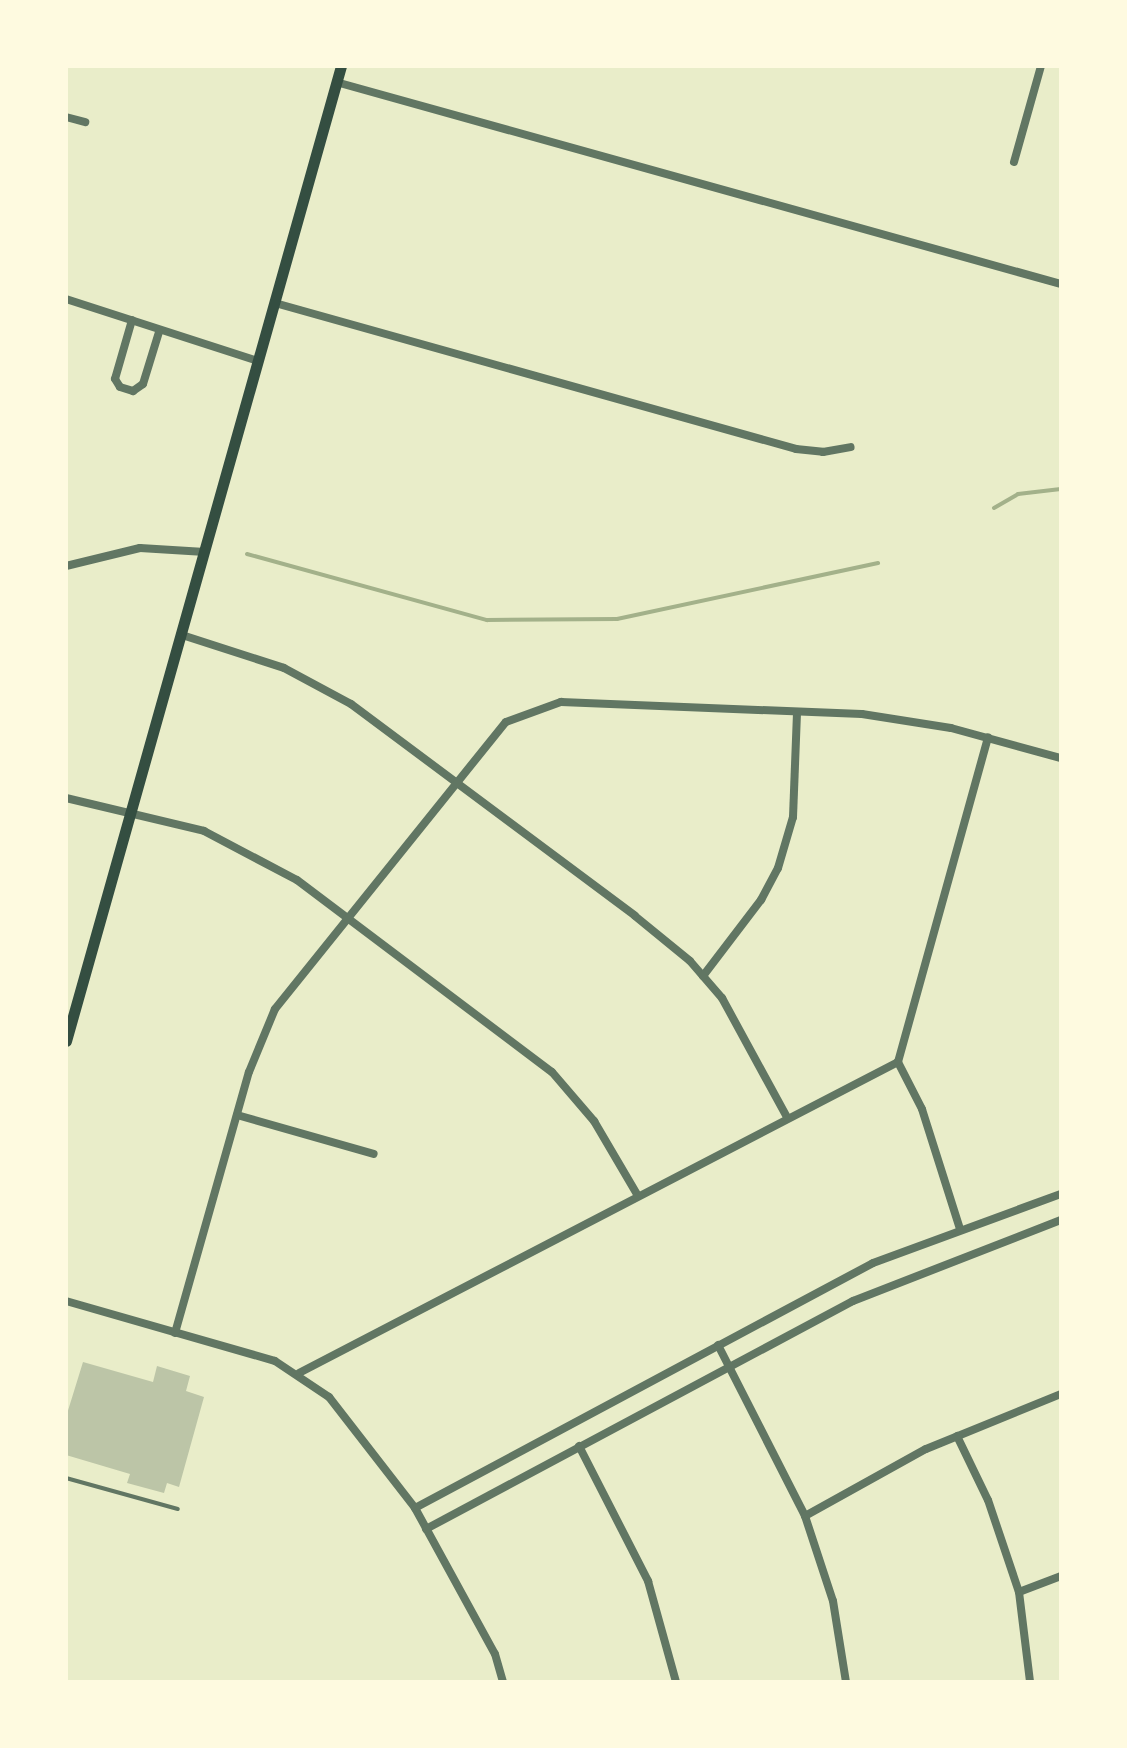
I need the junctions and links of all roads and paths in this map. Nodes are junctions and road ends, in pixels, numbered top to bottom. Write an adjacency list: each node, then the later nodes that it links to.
1 (341, 66): 3 (main road)
2 (1041, 66): 6 (street)
3 (336, 82): 7 (street); 9 (main road)
4 (66, 117): 5 (street)
5 (85, 122)
6 (1014, 162)
7 (1061, 284)
8 (66, 299): 10 (street)
9 (275, 303): 12 (main road); 13 (street)
10 (132, 320): 11 (street); 11 (street)
11 (159, 332): 12 (street)
12 (258, 361): 14 (main road)
13 (851, 447)
14 (205, 552): 15 (street); 16 (main road)
15 (66, 566)
16 (182, 635): 20 (street); 22 (main road)
17 (797, 712): 18 (street); 20 (street); 24 (street)
18 (988, 737): 19 (street); 26 (street)
19 (1061, 758)
20 (454, 780): 23 (street); 24 (street)
21 (66, 798): 22 (street)
22 (132, 811): 23 (street); 25 (main road)
23 (346, 916): 27 (street); 31 (street)
24 (703, 976): 28 (street)
25 (66, 1041)
26 (898, 1062): 28 (street); 33 (street)
27 (237, 1115): 29 (street); 35 (street)
28 (787, 1117): 31 (street)
29 (374, 1154)
30 (1061, 1194): 33 (street)
31 (638, 1196): 38 (street)
32 (1061, 1220): 37 (street)
33 (960, 1229): 36 (street)
34 (66, 1301): 35 (street)
35 (175, 1333): 38 (street)
36 (718, 1345): 37 (street); 43 (street)
37 (728, 1367): 41 (street); 45 (street)
38 (299, 1373): 43 (street)
39 (1061, 1394): 40 (street)
40 (957, 1436): 45 (street); 48 (street)
41 (579, 1446): 46 (street); 50 (street)
42 (66, 1478): 44 (lane)
43 (415, 1508): 46 (street)
44 (178, 1509)
45 (805, 1516): 51 (street)
46 (426, 1529): 49 (street)
47 (1061, 1576): 48 (street)
48 (1019, 1592): 52 (street)
49 (503, 1682)
50 (676, 1682)
51 (846, 1682)
52 (1030, 1682)

